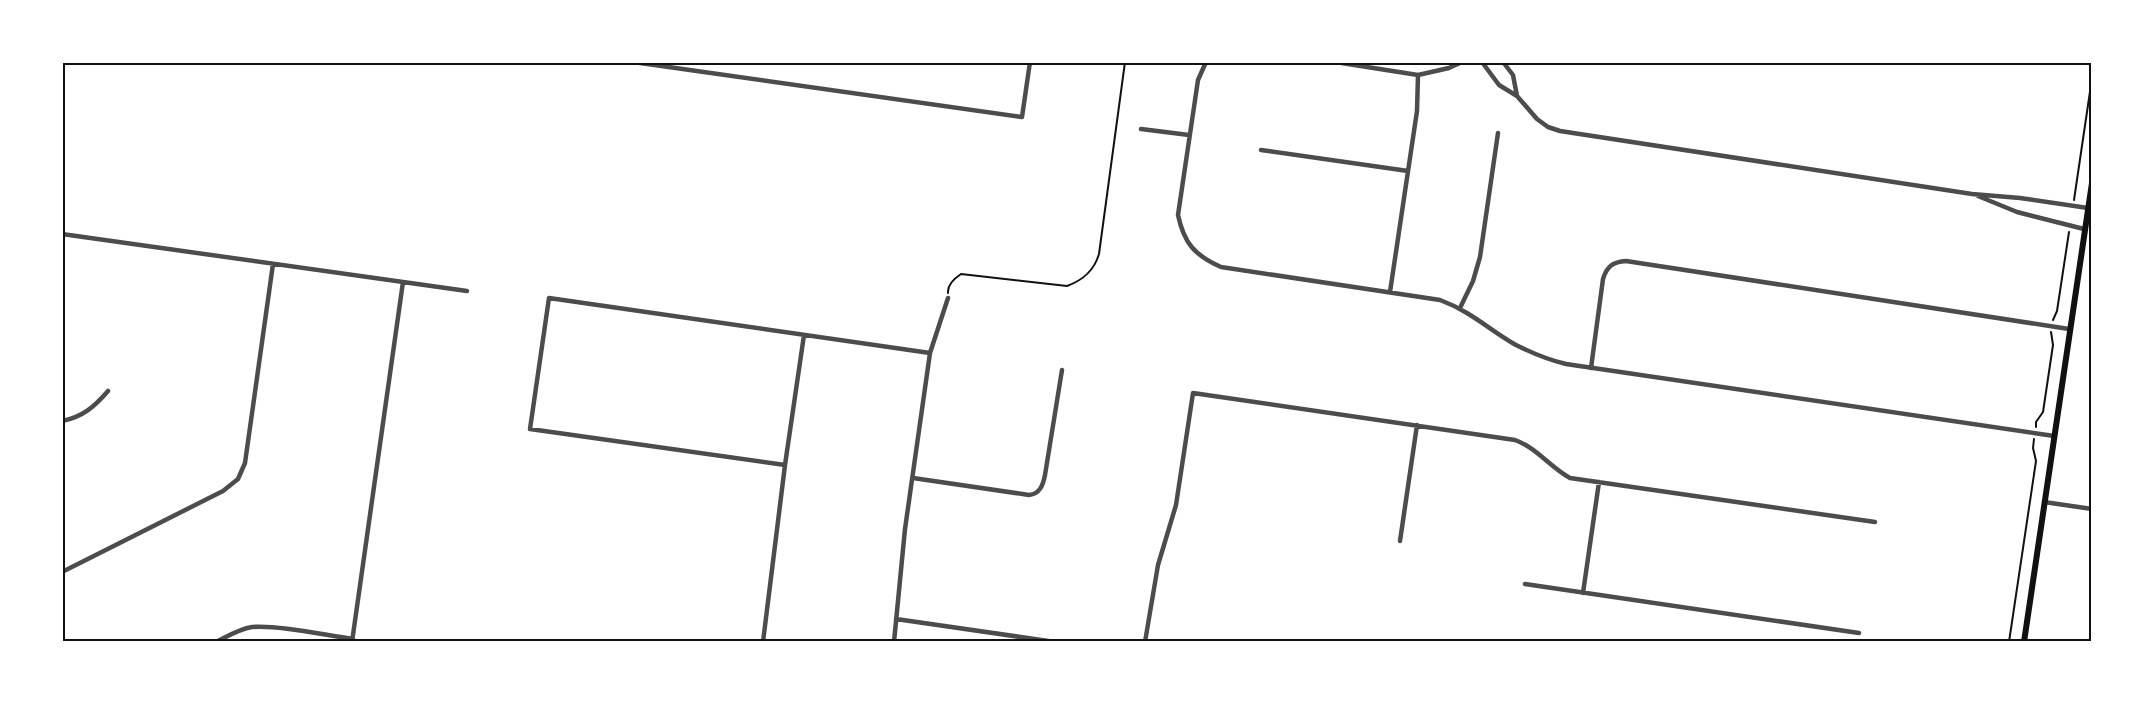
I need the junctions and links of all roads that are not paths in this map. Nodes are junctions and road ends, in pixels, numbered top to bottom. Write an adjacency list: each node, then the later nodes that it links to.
1 (633, 62): 2 (street)
2 (1030, 62)
3 (1206, 62): 14 (street)
4 (1335, 62): 9 (street)
5 (1383, 62): 9 (street)
6 (1462, 62): 10 (street)
7 (1482, 62): 11 (street)
8 (1503, 62): 11 (street)
9 (1382, 70): 10 (street)
10 (1418, 75): 16 (street)
11 (1518, 96): 18 (street)
12 (1141, 129): 14 (street)
13 (1498, 133): 27 (street)
14 (1189, 135): 25 (street)
15 (1261, 150): 16 (street)
16 (1408, 171): 25 (street)
17 (2092, 183): 19 (main road)
18 (1972, 194): 19 (street); 20 (street)
19 (2088, 208): 20 (main road)
20 (2084, 229): 28 (main road)
21 (62, 234): 22 (street)
22 (272, 264): 23 (street); 44 (street)
23 (403, 282): 24 (street); 49 (street)
24 (466, 291)
25 (1390, 292): 27 (street)
26 (948, 298): 30 (street)
27 (1460, 308): 31 (street)
28 (2069, 329): 31 (street); 36 (main road)
29 (804, 335): 30 (street); 37 (street); 37 (street)
30 (930, 353): 38 (street)
31 (1591, 368): 36 (street)
32 (1062, 370): 38 (street)
33 (108, 391): 34 (street)
34 (62, 421)
35 (1416, 426): 39 (street); 43 (street); 55 (street)
36 (2054, 436): 40 (main road)
37 (785, 465): 52 (street)
38 (913, 478): 47 (street)
39 (1600, 482): 42 (street); 46 (street)
40 (2044, 502): 41 (street); 56 (main road)
41 (2092, 509)
42 (1875, 522)
43 (1400, 541)
44 (62, 572)
45 (1525, 584): 46 (street)
46 (1583, 592): 48 (street)
47 (896, 619): 50 (street); 53 (street)
48 (1859, 633)
49 (353, 640): 51 (street)
50 (1036, 640): 54 (street)
51 (216, 642)
52 (763, 642)
53 (894, 642)
54 (1055, 642)
55 (1145, 642)
56 (2024, 642)

